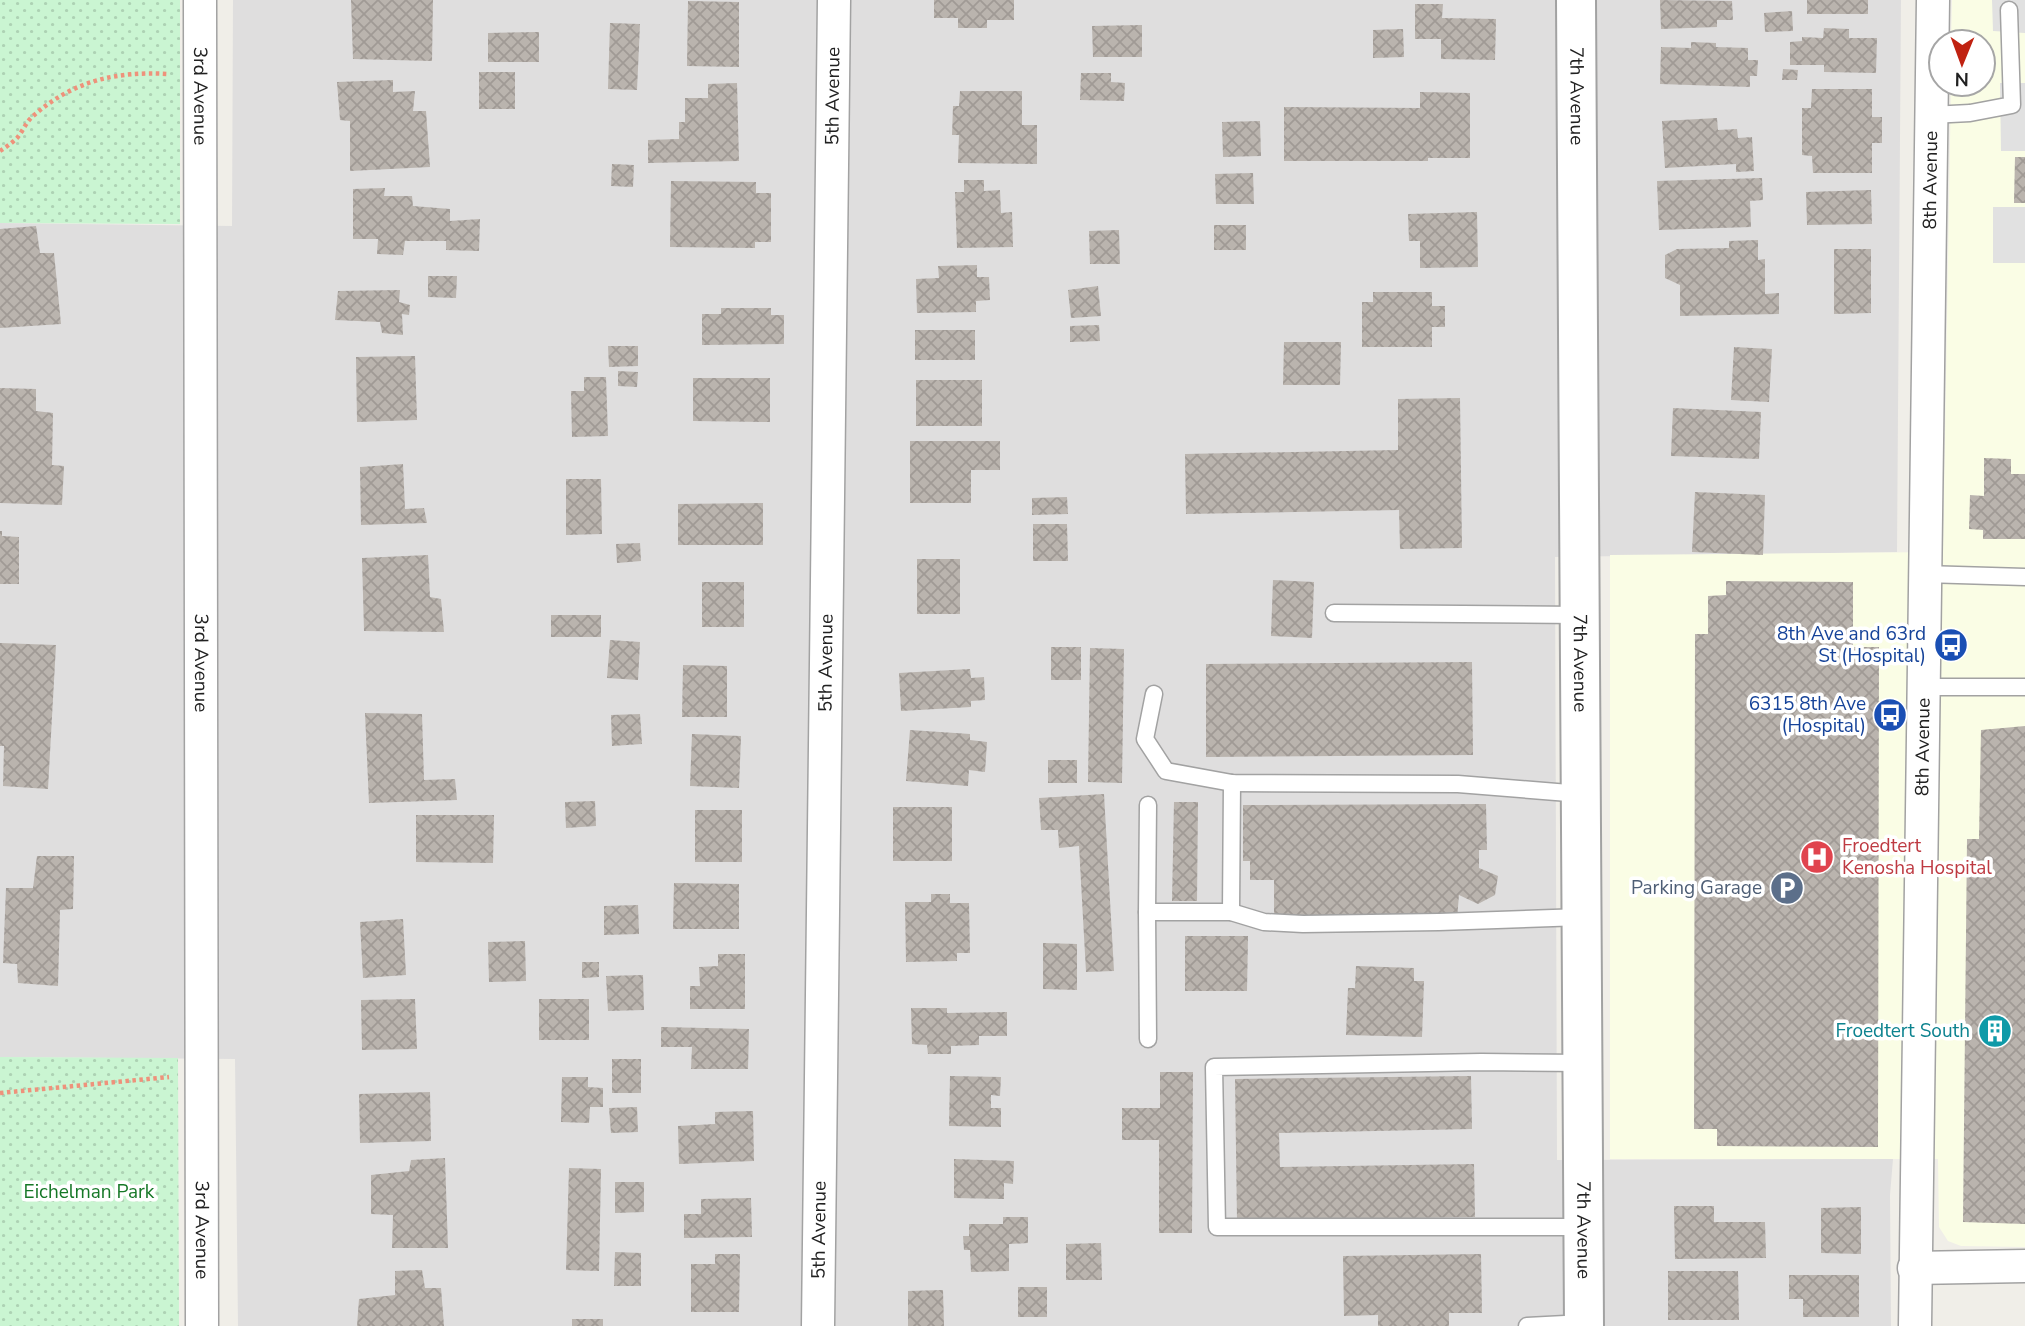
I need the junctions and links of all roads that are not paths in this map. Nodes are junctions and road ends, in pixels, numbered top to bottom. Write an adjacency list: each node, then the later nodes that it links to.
1 (200, 0): 26 (street, 3rd Avenue)
2 (834, 0): 27 (street, 5th Avenue)
3 (1576, 0): 10 (street, 7th Avenue)
4 (1933, 0): 6 (street, 8th Avenue)
5 (2009, 10): 6 (lane)
6 (1931, 116): 7 (street, 8th Avenue)
7 (1924, 574): 8 (lane); 11 (street, 8th Avenue)
8 (2025, 577)
9 (1334, 613): 10 (lane)
10 (1580, 615): 15 (street, 7th Avenue)
11 (1923, 687): 12 (lane); 24 (street, 8th Avenue)
12 (2025, 687)
13 (1154, 694): 14 (lane)
14 (1232, 783): 15 (lane); 18 (lane)
15 (1581, 794): 19 (street, 7th Avenue)
16 (1148, 805): 17 (lane)
17 (1147, 912): 18 (lane); 20 (lane)
18 (1231, 912): 19 (lane)
19 (1582, 917): 21 (street, 7th Avenue)
20 (1148, 1039)
21 (1583, 1063): 22 (street, 7th Avenue); 22 (lane)
22 (1584, 1227): 25 (street, 7th Avenue)
23 (2025, 1266): 24 (street)
24 (1914, 1268): 29 (street, 8th Avenue)
25 (1584, 1325): 28 (lane)
26 (202, 1326)
27 (818, 1326)
28 (1527, 1326)
29 (1915, 1326)

